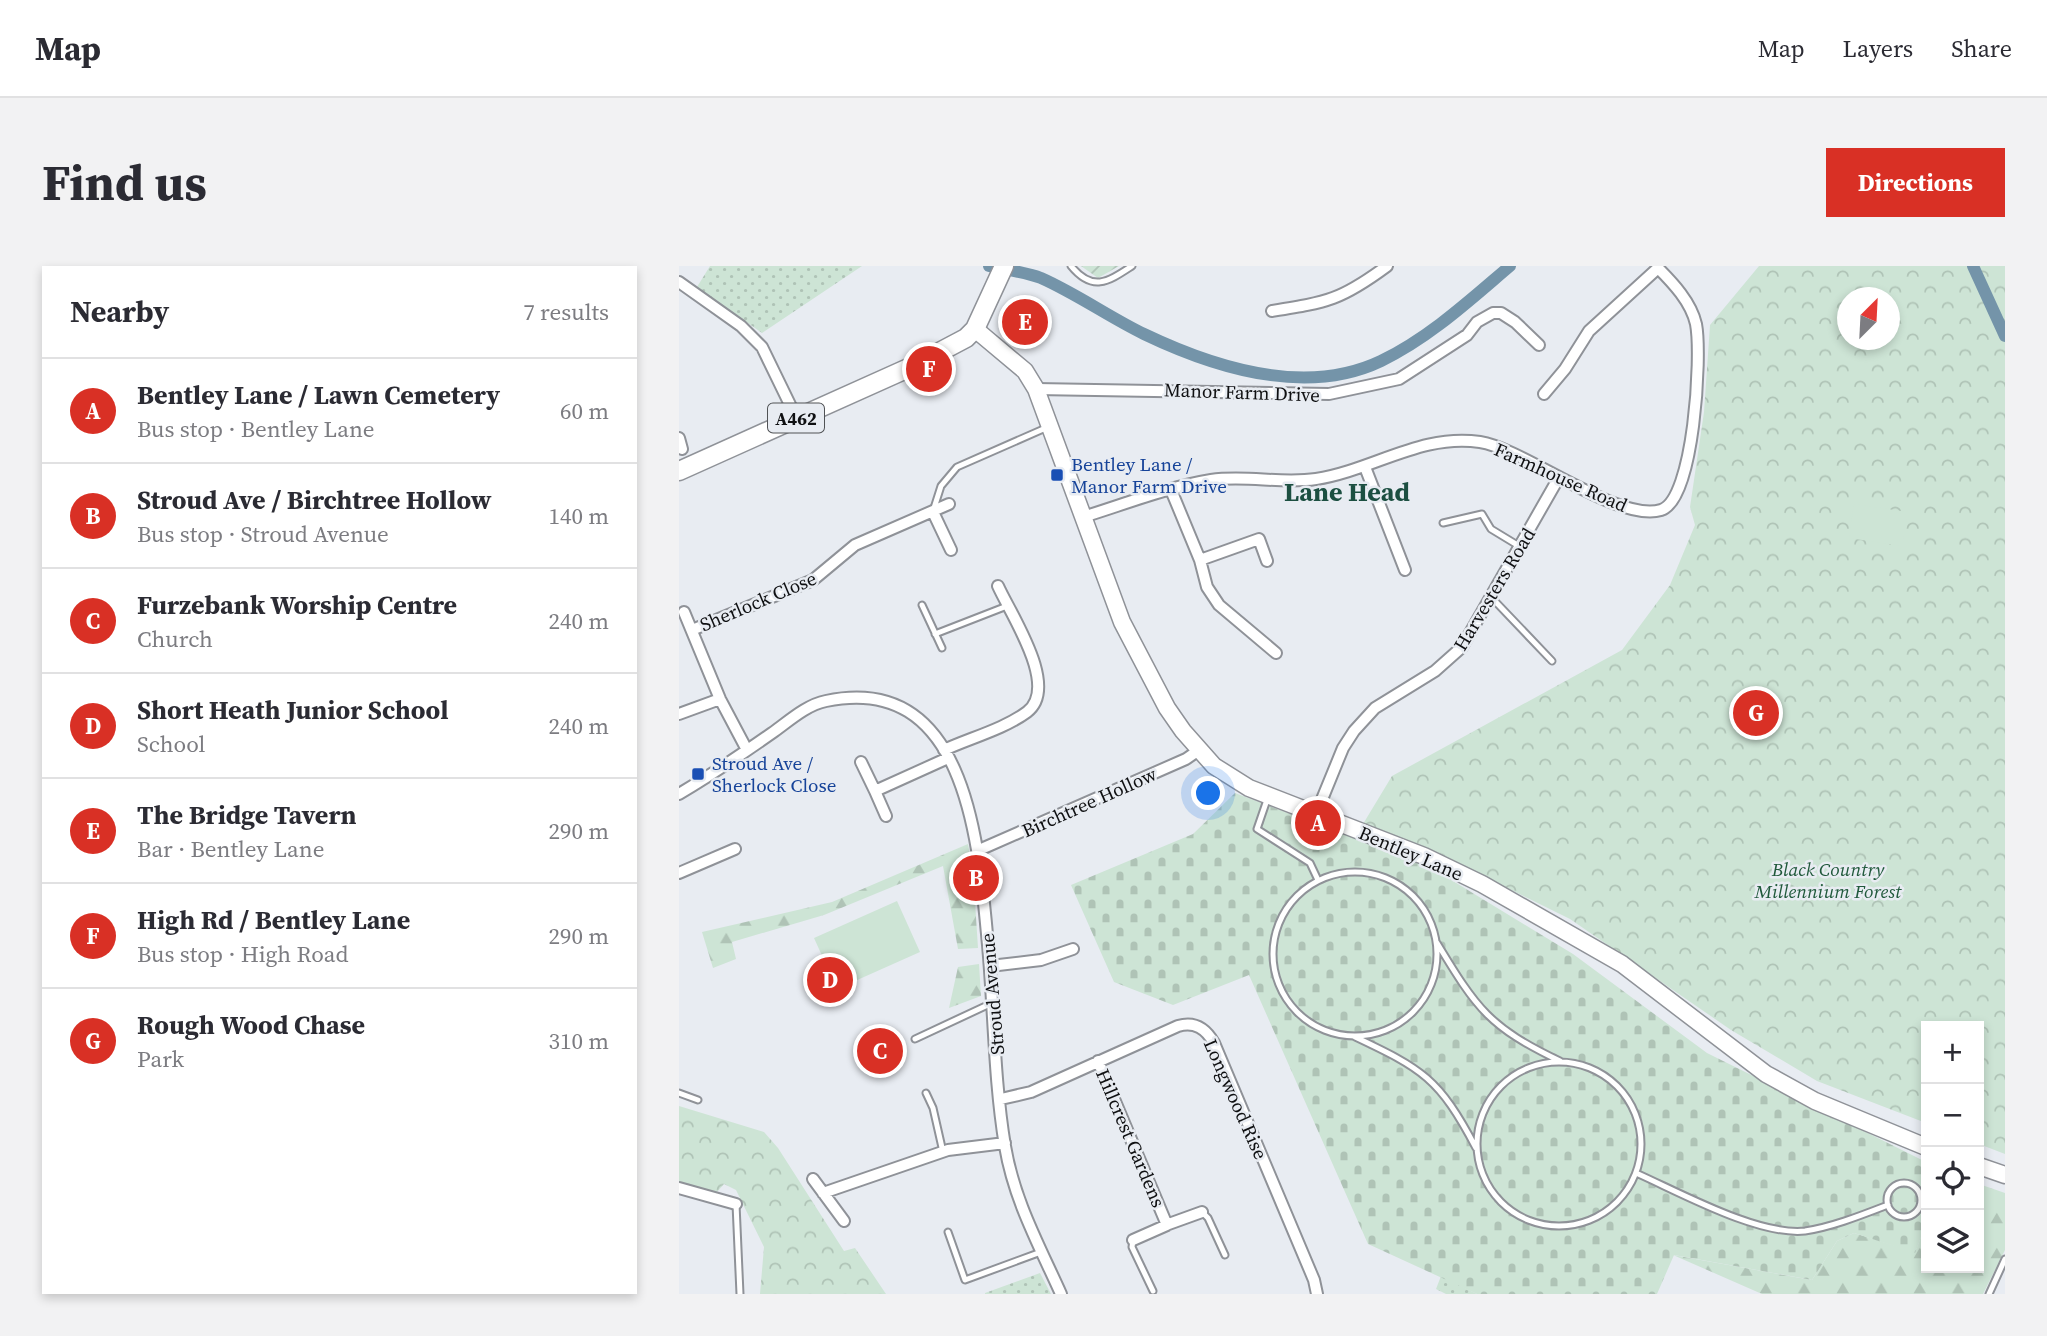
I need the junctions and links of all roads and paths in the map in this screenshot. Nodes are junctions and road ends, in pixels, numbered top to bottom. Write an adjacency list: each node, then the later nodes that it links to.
1 (1004, 266): 8 (main road, A462)
2 (1071, 266): 3 (lane)
3 (1132, 266)
4 (1387, 266): 7 (street)
5 (1659, 267): 11 (street); 16 (street, Farmhouse Road)
6 (679, 282): 12 (street)
7 (1272, 311)
8 (975, 329): 10 (street, Bentley Lane); 12 (main road, A462)
9 (1539, 345): 10 (street, Manor Farm Drive)
10 (1036, 389): 13 (street, Bentley Lane)
11 (1543, 394)
12 (796, 417): 15 (main road, A462)
13 (1051, 426): 19 (lane); 20 (street, Bentley Lane)
14 (1365, 467): 16 (street, Farmhouse Road); 17 (street, Farmhouse Road); 26 (street)
15 (679, 471)
16 (1558, 479): 22 (street, Harvesters Road)
17 (1171, 490): 20 (street, Farmhouse Road); 24 (street)
18 (949, 503): 19 (street, Sherlock Close)
19 (933, 512): 23 (street); 32 (street, Sherlock Close)
20 (1083, 517): 40 (street, Bentley Lane)
21 (1443, 523): 22 (lane)
22 (1520, 547): 28 (street, Harvesters Road)
23 (951, 550)
24 (1200, 560): 25 (street); 35 (street)
25 (1267, 561)
26 (1405, 570)
27 (998, 586): 30 (street)
28 (1491, 597): 36 (lane); 46 (street, Harvesters Road)
29 (922, 605): 33 (lane)
30 (1007, 606): 33 (lane); 41 (street)
31 (684, 612): 32 (street, Sherlock Close)
32 (692, 629): 37 (street, Sherlock Close)
33 (935, 634): 34 (lane)
34 (941, 648)
35 (1276, 653)
36 (1552, 661)
37 (720, 699): 38 (street); 39 (street, Sherlock Close)
38 (679, 714)
39 (747, 750): 41 (street, Stroud Avenue); 44 (street, Stroud Avenue)
40 (1199, 750): 45 (street, Bentley Lane); 49 (street, Birchtree Hollow)
41 (946, 754): 43 (street); 49 (street, Stroud Avenue)
42 (861, 762): 43 (street)
43 (875, 791): 47 (street)
44 (679, 794)
45 (1268, 796): 46 (street, Bentley Lane); 51 (lane)
46 (1316, 814): 65 (street, Bentley Lane)
47 (886, 816)
48 (735, 849): 50 (street)
49 (979, 850): 54 (street, Stroud Avenue)
50 (679, 873)
51 (1318, 880): 52 (lane); 56 (lane)
52 (1435, 940): 56 (lane); 59 (lane)
53 (1073, 949): 54 (street)
54 (990, 966): 55 (street, Stroud Avenue)
55 (992, 1003): 57 (lane); 62 (street, Stroud Avenue)
56 (1350, 1035): 66 (lane)
57 (915, 1038)
58 (1098, 1061): 62 (street, Longwood Rise); 77 (street, Hillcrest Gardens); 87 (street, Longwood Rise)
59 (1562, 1062): 66 (lane); 69 (lane)
60 (679, 1093): 63 (lane)
61 (926, 1093): 67 (lane)
62 (1001, 1099): 64 (street, Stroud Avenue)
63 (698, 1100)
64 (1005, 1143): 67 (street); 81 (street, Stroud Avenue)
65 (1921, 1145)
66 (1477, 1150): 69 (lane)
67 (943, 1152): 73 (street)
68 (1984, 1168): 70 (street)
69 (1636, 1173): 75 (lane)
70 (2005, 1175)
71 (813, 1179): 73 (street)
72 (679, 1188): 74 (street)
73 (823, 1193): 78 (street)
74 (736, 1204): 85 (lane)
75 (1888, 1205): 75 (lane)
76 (1202, 1212): 77 (street); 82 (lane)
77 (1165, 1220): 80 (street)
78 (844, 1221)
79 (948, 1232): 81 (lane)
80 (1133, 1241): 84 (lane)
81 (1041, 1252): 86 (street, Stroud Avenue)
82 (1225, 1255)
83 (2005, 1259): 88 (lane)
84 (1153, 1291)
85 (740, 1294)
86 (1061, 1294)
87 (1317, 1294)
88 (1989, 1294)

